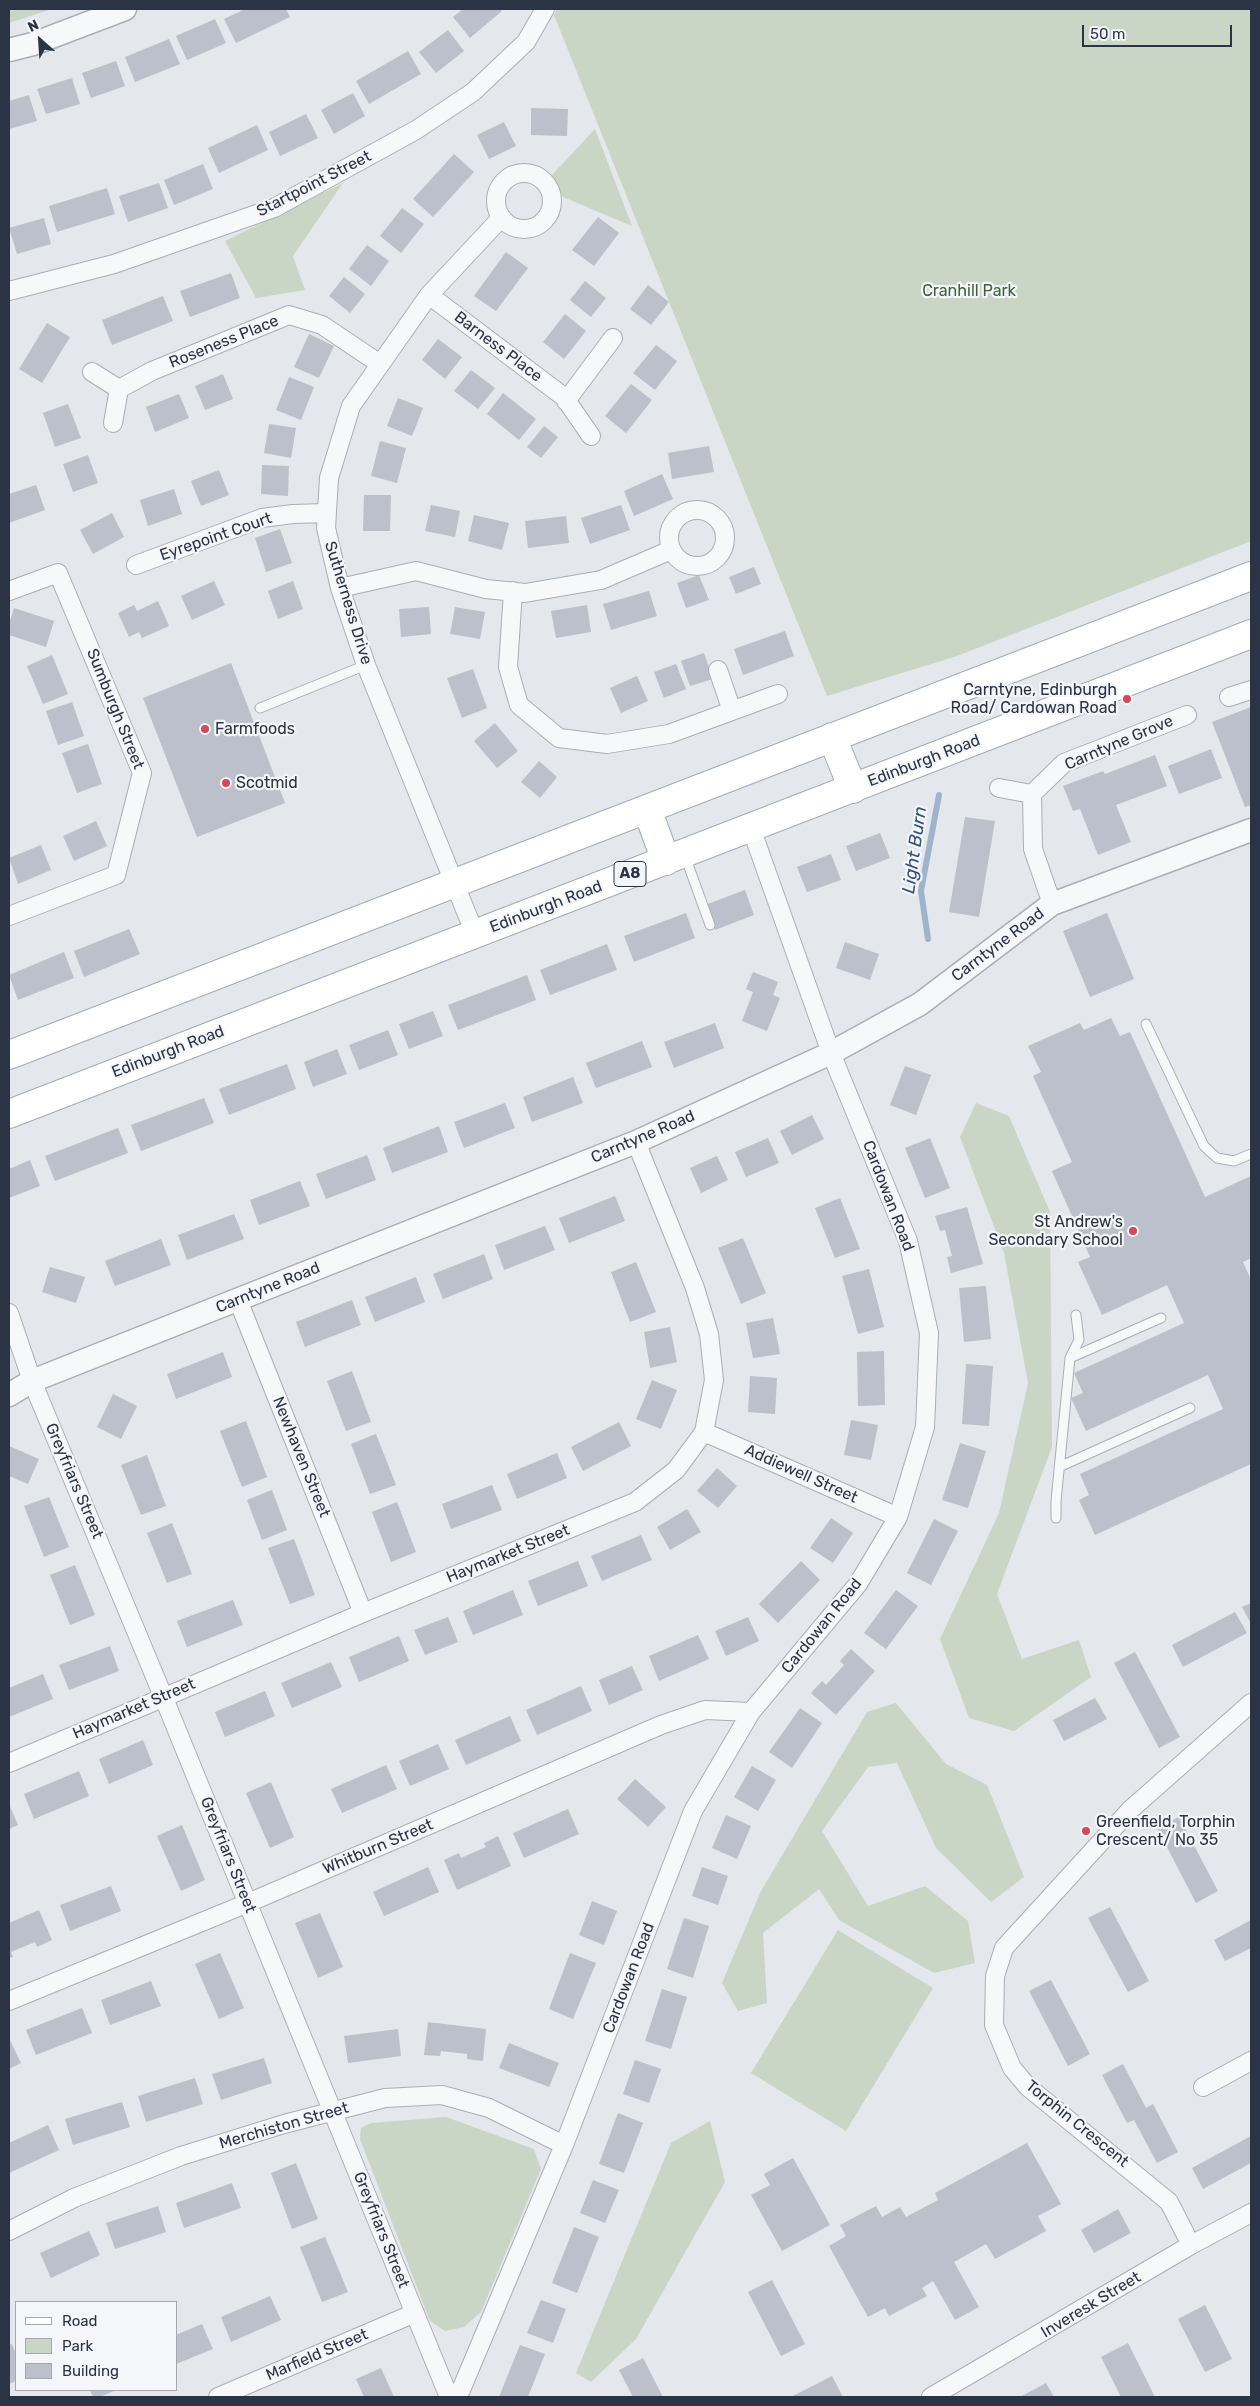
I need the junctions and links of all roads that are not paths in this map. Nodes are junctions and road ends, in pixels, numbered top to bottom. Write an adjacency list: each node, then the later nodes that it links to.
1 (125, 9): 3 (street)
2 (545, 9): 5 (street, Startpoint Street)
3 (9, 50)
4 (501, 218): 6 (street, Sutherness Drive)
5 (9, 291)
6 (429, 295): 8 (street, Sutherness Drive); 11 (street, Barness Place)
7 (614, 338): 11 (street)
8 (380, 364): 10 (street, Roseness Place); 14 (street, Sutherness Drive)
9 (92, 372): 10 (street)
10 (119, 389): 12 (street)
11 (566, 401): 13 (street, Barness Place)
12 (112, 424)
13 (591, 436)
14 (326, 513): 16 (street, Eyrepoint Court); 18 (street, Sutherness Drive)
15 (672, 550): 20 (street)
16 (136, 565)
17 (1251, 576): 30 (main road)
18 (340, 588): 20 (street); 22 (street, Sutherness Drive)
19 (9, 591): 40 (street, Sumburgh Street)
20 (513, 592): 28 (street)
21 (1251, 634): 31 (main road, Edinburgh Road / A8)
22 (366, 665): 27 (lane); 38 (street, Sutherness Drive)
23 (718, 670): 28 (street)
24 (1251, 690): 26 (street)
25 (778, 694): 28 (street)
26 (1230, 696)
27 (260, 708)
28 (732, 711)
29 (1187, 715): 33 (street, Carntyne Grove)
30 (832, 737): 31 (main road); 34 (main road)
31 (853, 788): 35 (main road, Edinburgh Road / A8)
32 (1000, 788): 33 (street)
33 (1032, 794): 39 (street)
34 (647, 809): 37 (main road); 38 (main road)
35 (751, 828): 37 (main road, Edinburgh Road / A8); 44 (street, Cardowan Road)
36 (1251, 830): 39 (street, Carntyne Road)
37 (675, 857): 41 (lane); 42 (main road, Edinburgh Road / A8)
38 (456, 883): 42 (street, Sutherness Drive); 45 (main road)
39 (1052, 904): 44 (street, Carntyne Road)
40 (9, 916)
41 (710, 926)
42 (475, 934): 46 (main road, Edinburgh Road / A8)
43 (1146, 1024): 48 (lane)
44 (832, 1052): 47 (street, Carntyne Road); 59 (street, Cardowan Road)
45 (9, 1056)
46 (9, 1114)
47 (636, 1142): 49 (street, Carntyne Road); 57 (street, Haymarket Street)
48 (1251, 1154)
49 (238, 1300): 54 (street, Carntyne Road); 61 (street, Newhaven Street)
50 (9, 1313): 54 (street, Greyfriars Street)
51 (1076, 1315): 53 (lane)
52 (1162, 1318): 53 (lane)
53 (1070, 1358): 58 (lane)
54 (32, 1382): 55 (street, Carntyne Road); 62 (street, Greyfriars Street)
55 (9, 1395)
56 (1190, 1408): 58 (lane)
57 (704, 1432): 59 (street, Addiewell Street); 61 (street, Haymarket Street)
58 (1059, 1467): 60 (lane)
59 (898, 1517): 64 (street, Cardowan Road)
60 (1056, 1518)
61 (363, 1613): 62 (street, Haymarket Street)
62 (164, 1696): 65 (street, Haymarket Street); 66 (street, Greyfriars Street)
63 (1251, 1703): 74 (street, Torphin Crescent)
64 (751, 1712): 66 (street, Whitburn Street); 71 (street, Cardowan Road)
65 (9, 1763)
66 (248, 1903): 67 (street, Whitburn Street); 70 (street, Greyfriars Street)
67 (9, 2001)
68 (1251, 2061): 69 (street)
69 (1203, 2087)
70 (332, 2111): 71 (street, Merchiston Street); 73 (street, Merchiston Street); 75 (street, Greyfriars Street)
71 (564, 2145): 78 (street, Cardowan Road)
72 (1251, 2213): 74 (street, Inveresk Street)
73 (9, 2231)
74 (1190, 2245): 79 (street, Inveresk Street)
75 (415, 2313): 76 (street, Marfield Street); 77 (street, Greyfriars Street)
76 (218, 2397)
77 (449, 2397)
78 (458, 2397)
79 (930, 2397)

